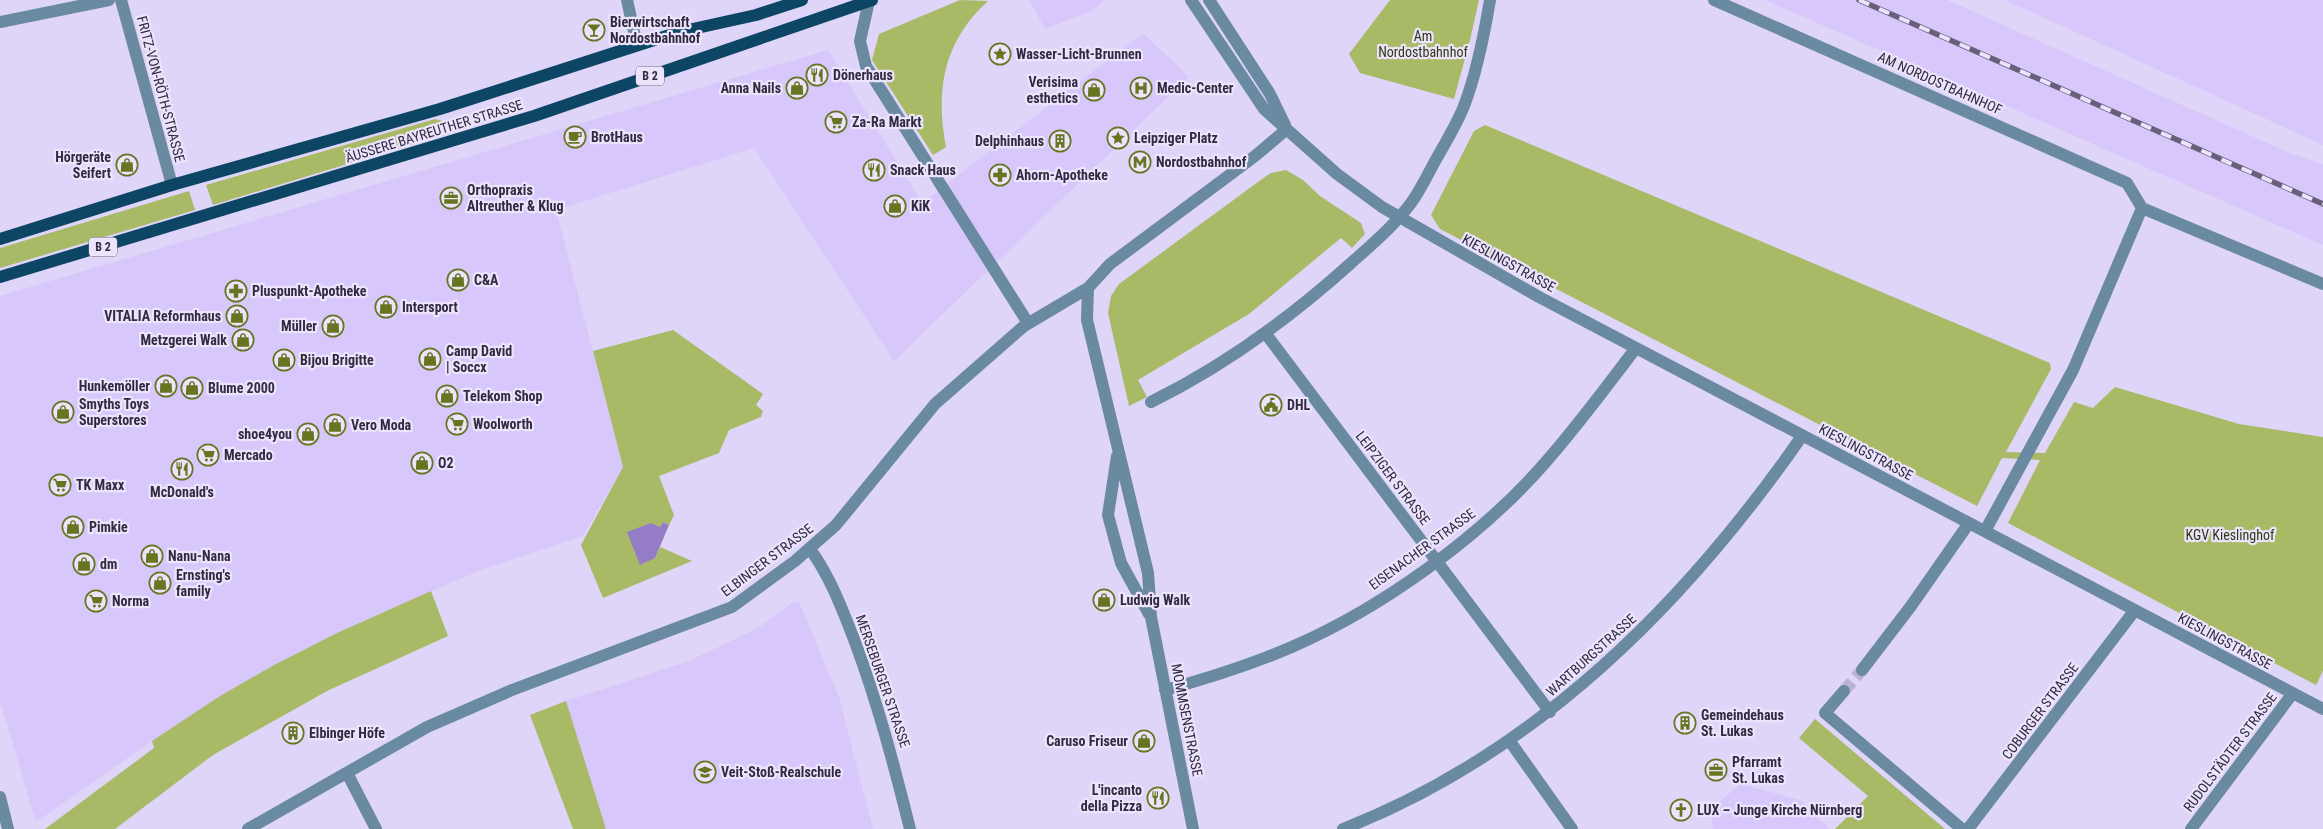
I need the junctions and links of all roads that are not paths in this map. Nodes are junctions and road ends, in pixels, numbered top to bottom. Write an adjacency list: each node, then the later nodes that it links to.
1 (109, 0): 10 (street)
2 (121, 0): 13 (street, FRITZ-VON-RÖTH-STRASSE)
3 (627, 0): 11 (street)
4 (802, 0): 11 (main road, ÄUSSERE BAYREUTHER STRASSE / B 2)
5 (1191, 0): 12 (street)
6 (1209, 0): 12 (street)
7 (1490, 0): 15 (street)
8 (1714, 0): 14 (street, AM NORDOSTBAHNHOF)
9 (870, 1): 17 (main road, ÄUSSERE BAYREUTHER STRASSE / B 2); 20 (street)
10 (0, 22)
11 (637, 45): 13 (main road, ÄUSSERE BAYREUTHER STRASSE / B 2)
12 (1287, 129): 15 (street); 19 (street)
13 (172, 185): 16 (main road, ÄUSSERE BAYREUTHER STRASSE / B 2)
14 (2142, 208): 18 (street); 27 (street)
15 (1399, 217): 21 (street); 22 (street, KIESLINGSTRASSE)
16 (0, 239)
17 (0, 277)
18 (2323, 284)
19 (1088, 288): 20 (street); 25 (street, MOMMSENSTRASSE)
20 (1028, 322): 28 (street, ELBINGER STRASSE)
21 (1266, 334): 23 (street); 29 (street, LEIPZIGER STRASSE)
22 (1636, 348): 24 (street, KIESLINGSTRASSE); 29 (street, EISENACHER STRASSE)
23 (1151, 402)
24 (1802, 436): 26 (street, KIESLINGSTRASSE); 37 (street, WARTBURGSTRASSE)
25 (1118, 451): 31 (street, MOMMSENSTRASSE); 31 (street, MOMMSENSTRASSE)
26 (1969, 523): 27 (street, KIESLINGSTRASSE); 32 (street)
27 (1985, 531): 30 (street, KIESLINGSTRASSE)
28 (810, 549): 39 (street, ELBINGER STRASSE); 44 (street, MERSEBURGER STRASSE)
29 (1436, 561): 33 (street, EISENACHER STRASSE); 37 (street, LEIPZIGER STRASSE)
30 (2135, 610): 35 (street, KIESLINGSTRASSE); 49 (street, COBURGER STRASSE)
31 (1151, 617): 33 (street, MOMMSENSTRASSE)
32 (1862, 670)
33 (1165, 690): 45 (street, MOMMSENSTRASSE)
34 (1844, 692): 48 (street)
35 (2293, 693): 36 (street, KIESLINGSTRASSE); 50 (street, RUDOLSTÄDTER STRASSE)
36 (2323, 709)
37 (1550, 712): 38 (street, WARTBURGSTRASSE)
38 (1509, 740): 46 (street, WARTBURGSTRASSE); 47 (street)
39 (347, 772): 42 (street, ELBINGER STRASSE); 43 (street)
40 (0, 797): 41 (street)
41 (8, 829)
42 (248, 829)
43 (376, 829)
44 (910, 829)
45 (1193, 829)
46 (1343, 829)
47 (1572, 829)
48 (1962, 829)
49 (1968, 829)
50 (2191, 829)

